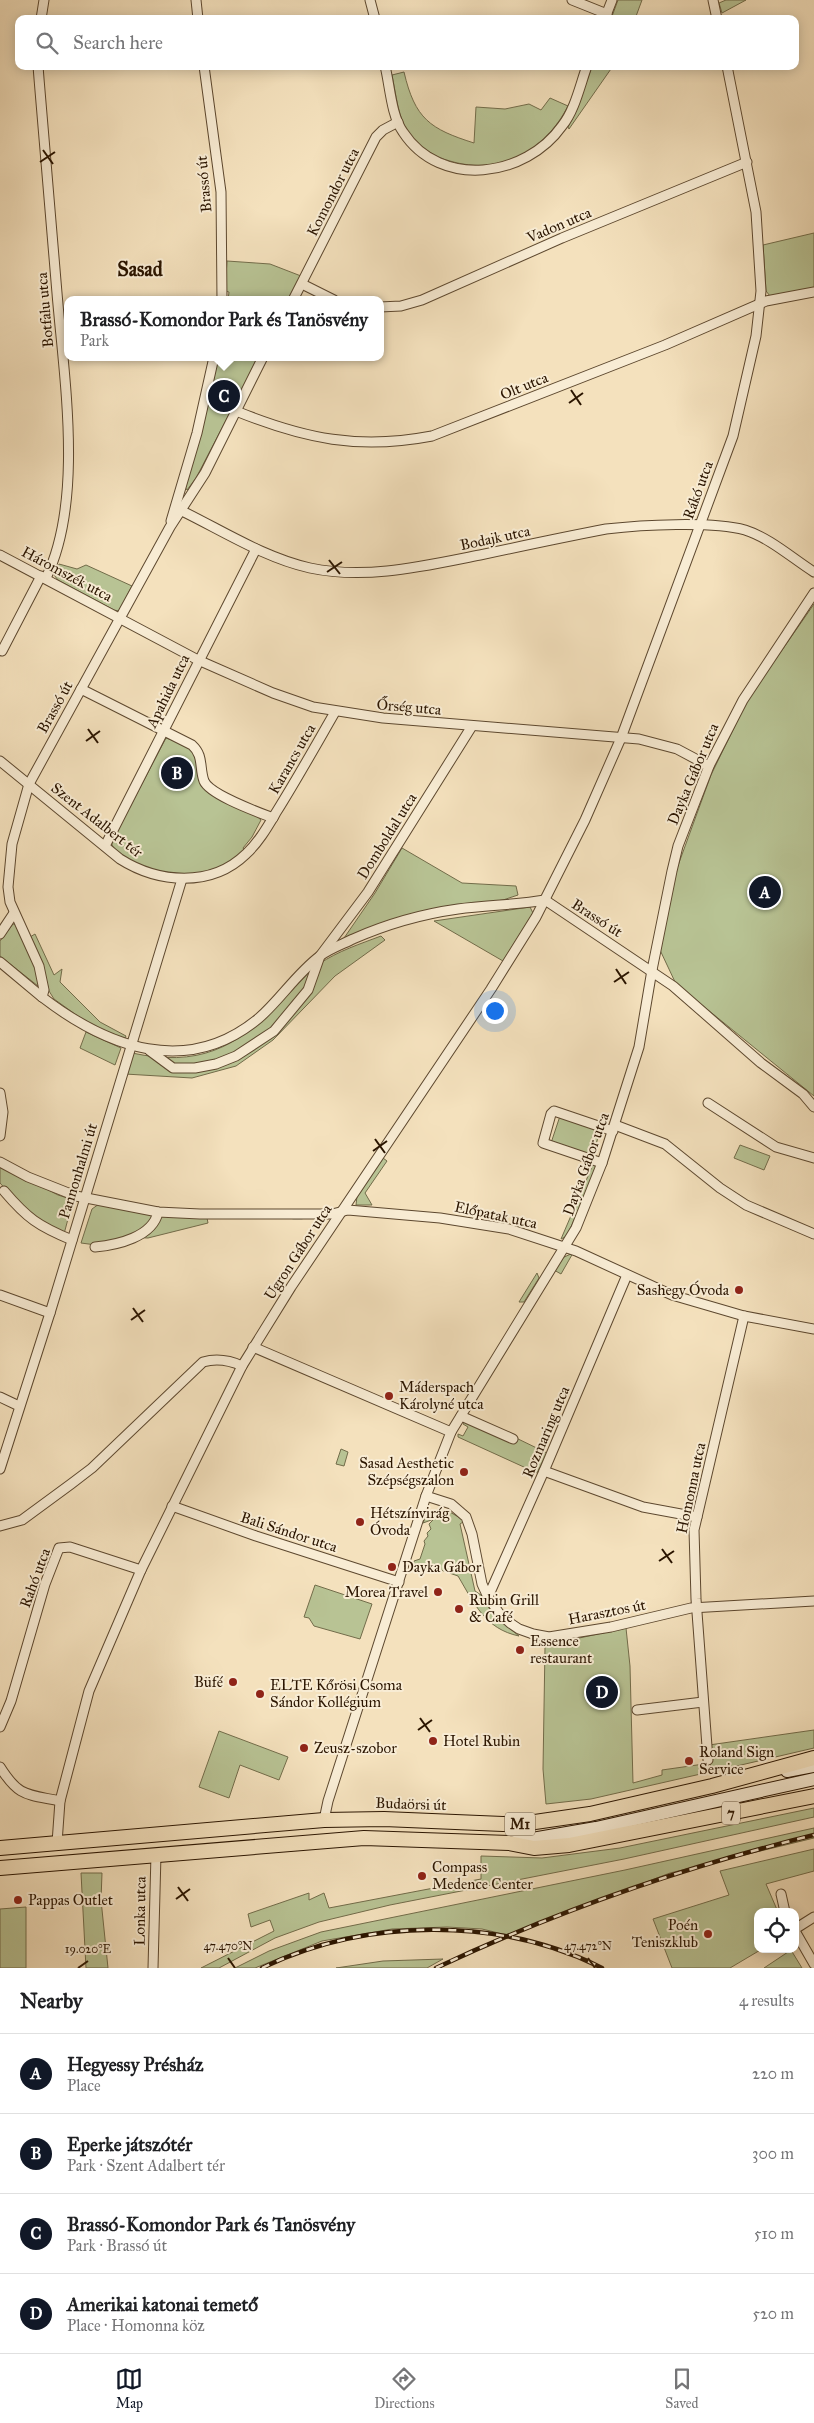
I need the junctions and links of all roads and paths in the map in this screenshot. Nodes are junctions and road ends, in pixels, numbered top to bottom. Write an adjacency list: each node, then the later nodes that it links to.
1 (44, 0): 7 (street)
2 (196, 0): 8 (street)
3 (370, 0): 9 (street)
4 (572, 0): 10 (street)
5 (612, 0): 11 (street)
6 (713, 0): 12 (street)
7 (42, 15)
8 (198, 15)
9 (374, 15)
10 (604, 15)
11 (606, 15)
12 (716, 15)
13 (38, 70): 36 (street, Botfalu utca)
14 (205, 70): 22 (street, Brassó út)
15 (386, 70): 18 (street)
16 (585, 70): 18 (street)
17 (728, 70): 19 (street, Rákó utca)
18 (398, 122): 20 (street, Komondor utca)
19 (747, 162): 25 (street, Rákó utca); 26 (street, Vadon utca)
20 (302, 284): 23 (street); 24 (street)
21 (814, 292): 25 (street, Olt utca)
22 (222, 296)
23 (295, 296)
24 (326, 296)
25 (760, 305): 29 (street, Olt utca); 31 (street, Rákó utca)
26 (384, 307)
27 (213, 361): 32 (street, Brassó út)
28 (262, 361): 29 (street, Brassó út)
29 (236, 411): 30 (street, Brassó út)
30 (182, 511): 32 (street, Brassó út); 33 (street, Bodajk utca)
31 (700, 526): 33 (street, Bodajk utca); 35 (street, Bodajk utca); 45 (street, Rákó utca)
32 (170, 527): 38 (street, Brassó út)
33 (256, 548): 40 (street, Apahida utca)
34 (0, 555): 36 (street, Háromszék utca)
35 (814, 572)
36 (44, 577): 38 (street, Háromszék utca); 39 (street, Botfalu utca)
37 (814, 593): 47 (street, Dayka Gábor utca)
38 (121, 618): 40 (street, Őrség utca); 41 (street, Brassó út)
39 (2, 651)
40 (198, 660): 42 (street, Őrség utca); 44 (street, Apahida utca)
41 (80, 689): 44 (street); 48 (street, Brassó út)
42 (334, 712): 43 (street, Őrség utca); 49 (street, Karancs utca)
43 (472, 726): 45 (street, Őrség utca); 55 (street, Domboldal utca)
44 (164, 731): 49 (street); 50 (street, Apahida utca)
45 (621, 738): 47 (street, Őrség utca); 52 (street, Rákó utca)
46 (0, 761): 48 (street, Szent Adalbert tér)
47 (709, 766): 57 (street, Dayka Gábor utca)
48 (29, 784): 50 (street, Szent Adalbert tér); 53 (street, Brassó út)
49 (272, 818): 51 (street, Szent Adalbert tér)
50 (105, 846): 51 (street, Szent Adalbert tér)
51 (182, 879): 59 (street, Pannonhalmi út)
52 (545, 900): 55 (street); 57 (street, Brassó út); 71 (street, Ugron Gábor utca)
53 (14, 913): 54 (street); 58 (street, Brassó út)
54 (0, 934)
55 (320, 956): 60 (street); 60 (street)
56 (0, 962): 58 (street)
57 (652, 970): 63 (street, Brassó út); 64 (street, Dayka Gábor utca)
58 (42, 997): 59 (street)
59 (130, 1045): 60 (street); 70 (street, Pannonhalmi út)
60 (150, 1051)
61 (0, 1093): 65 (street)
62 (708, 1103): 66 (street)
63 (814, 1107)
64 (614, 1128): 68 (street, Dayka Gábor utca); 68 (street); 73 (street)
65 (0, 1136)
66 (814, 1158)
67 (0, 1162): 70 (street, Előpatak utca)
68 (602, 1163): 75 (street, Dayka Gábor utca)
69 (4, 1191): 74 (street)
70 (85, 1197): 72 (street, Előpatak utca); 74 (street, Pannonhalmi út)
71 (342, 1211): 72 (street, Előpatak utca); 75 (street, Előpatak utca); 82 (street, Ugron Gábor utca)
72 (158, 1212): 76 (street)
73 (814, 1234)
74 (72, 1240): 79 (street, Pannonhalmi út)
75 (565, 1246): 77 (street, Előpatak utca); 86 (street, Dayka Gábor utca)
76 (95, 1247)
77 (626, 1275): 80 (street, Előpatak utca); 90 (street, Rozmaring utca)
78 (0, 1295): 79 (street)
79 (50, 1313): 85 (street, Pannonhalmi út)
80 (744, 1316): 81 (street, Előpatak utca); 93 (street, Homonna utca)
81 (814, 1328)
82 (253, 1347): 83 (street, Ugron Gábor utca); 87 (street)
83 (242, 1366): 92 (street); 94 (street)
84 (0, 1397): 85 (street)
85 (19, 1406): 89 (street, Pannonhalmi út)
86 (461, 1416): 87 (street, Dayka Gábor utca); 88 (street)
87 (451, 1432): 91 (street, Dayka Gábor utca)
88 (513, 1439)
89 (0, 1470)
90 (544, 1471): 93 (street); 97 (street, Rozmaring utca)
91 (426, 1496): 96 (street, Dayka Gábor utca); 97 (street, Harasztos út)
92 (172, 1506): 95 (street); 96 (street, Bali Sándor utca)
93 (697, 1517): 99 (street, Homonna utca)
94 (0, 1526)
95 (141, 1570): 102 (street, Rahó utca); 110 (street)
96 (399, 1582): 111 (street, Dayka Gábor utca)
97 (488, 1597): 99 (street, Harasztos út)
98 (814, 1601): 99 (street, Harasztos út)
99 (696, 1608): 100 (street, Homonna utca)
100 (703, 1702): 101 (street); 104 (street, Homonna utca)
101 (637, 1710)
102 (0, 1727)
103 (814, 1758): 108 (main road, Budaörsi út / 7)
104 (708, 1760)
105 (814, 1766): 108 (main road)
106 (0, 1767): 110 (street)
107 (814, 1779): 113 (main road)
108 (738, 1780): 111 (main road, Budaörsi út / M1)
109 (814, 1796): 113 (main road, 7)
110 (60, 1801): 112 (street)
111 (324, 1820): 112 (main road, Budaörsi út / M1)
112 (57, 1843): 114 (main road, Budaörsi út / M1)
113 (509, 1843): 115 (main road, M1)
114 (0, 1848)
115 (156, 1854): 116 (main road, M1); 123 (street, Lonka utca)
116 (0, 1868)
117 (781, 1894): 118 (street)
118 (784, 1908)
119 (814, 1917): 120 (street)
120 (799, 1927)
121 (799, 1937): 122 (street)
122 (814, 1964)
123 (153, 1968)

